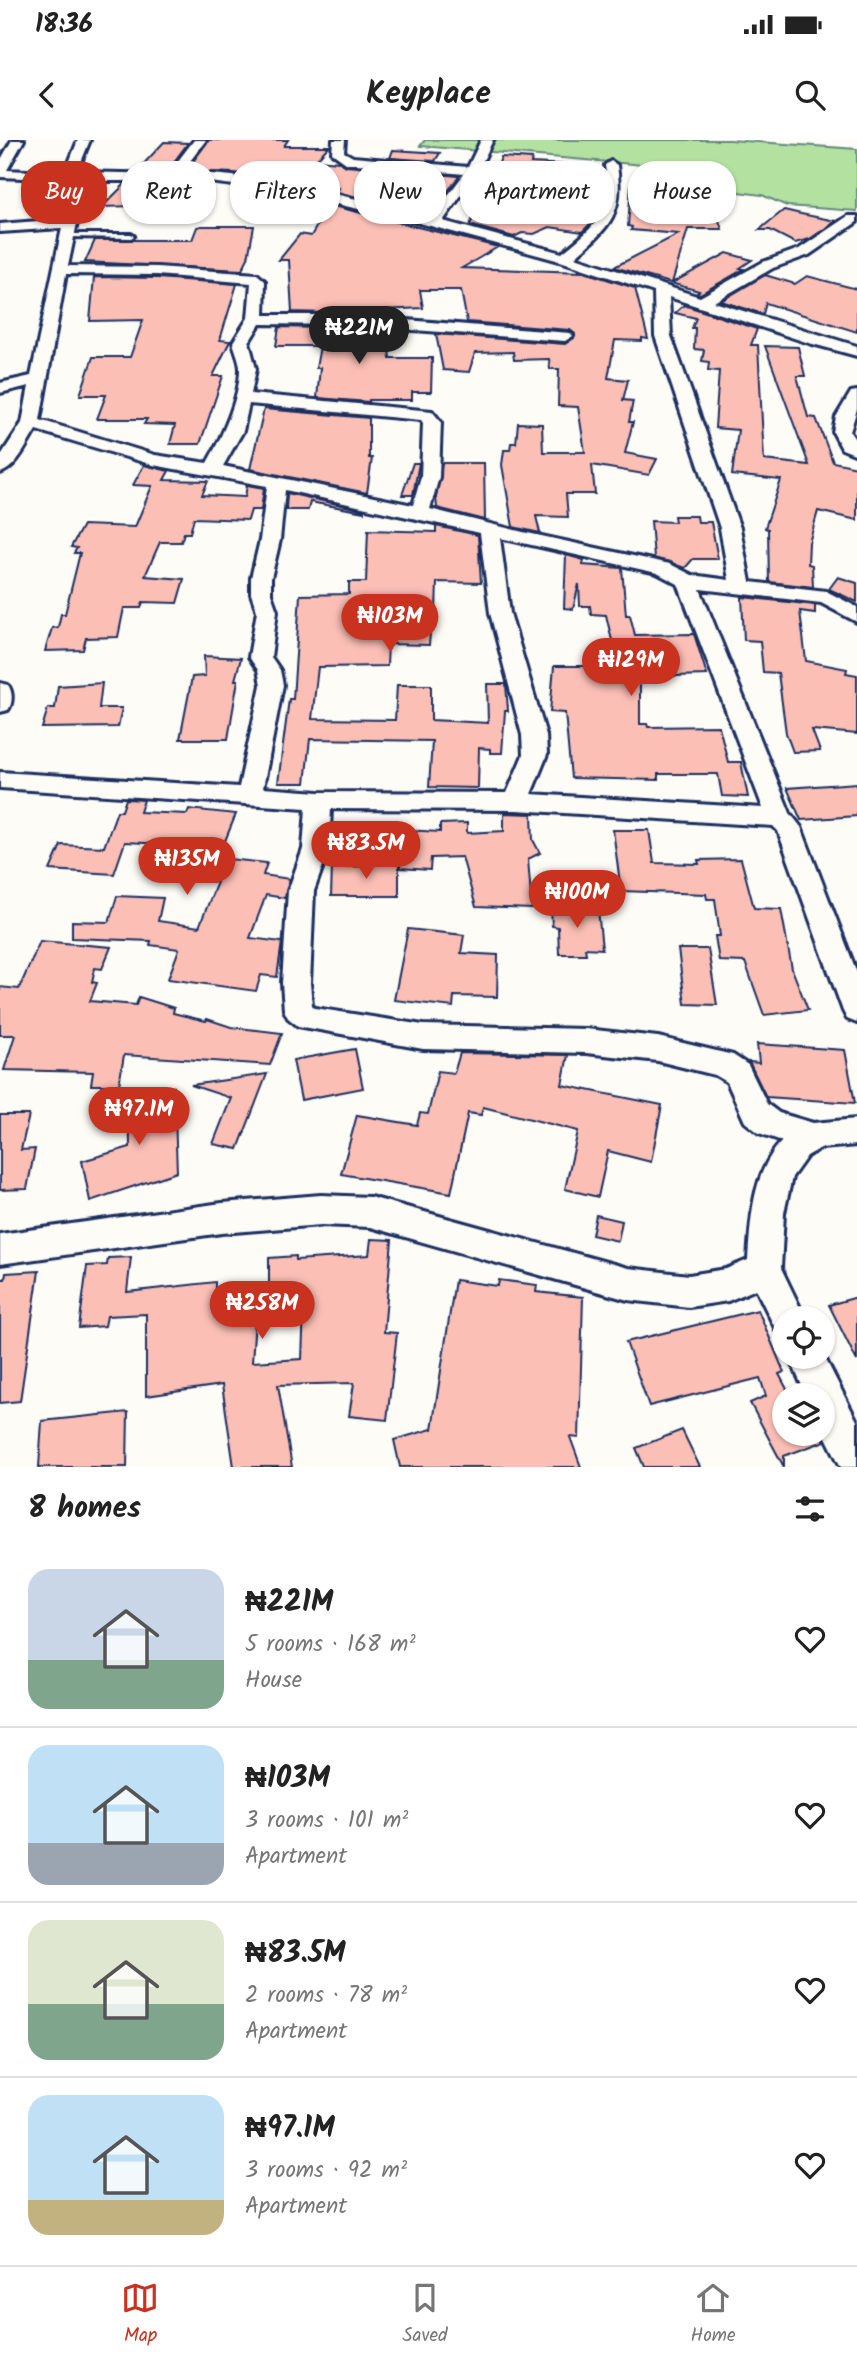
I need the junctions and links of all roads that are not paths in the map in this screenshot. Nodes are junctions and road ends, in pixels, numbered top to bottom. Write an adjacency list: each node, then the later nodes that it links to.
1 (18, 140): 10 (street)
2 (84, 140): 6 (street)
3 (200, 140): 7 (street)
4 (339, 140): 9 (street)
5 (487, 140): 8 (street)
6 (76, 161)
7 (184, 161)
8 (477, 161)
9 (460, 170)
10 (0, 173): 11 (street)
11 (21, 174)
12 (216, 180): 14 (street)
13 (460, 188): 15 (street)
14 (354, 204)
15 (446, 208)
16 (853, 219): 26 (street)
17 (69, 224): 21 (street)
18 (439, 224): 23 (street)
19 (603, 224): 23 (street)
20 (0, 228): 21 (street)
21 (69, 229): 22 (lane); 24 (street)
22 (131, 236)
23 (565, 257): 25 (street)
24 (60, 270): 27 (street); 30 (street)
25 (661, 288): 26 (street); 43 (street)
26 (701, 303): 29 (street)
27 (256, 318): 28 (street); 32 (street)
28 (565, 336)
29 (857, 351)
30 (39, 379): 33 (street); 33 (street)
31 (857, 396): 34 (street)
32 (242, 398): 36 (street); 38 (street)
33 (16, 404): 35 (street); 36 (street)
34 (857, 450)
35 (0, 468)
36 (212, 468): 37 (street)
37 (277, 483): 38 (street); 48 (street)
38 (420, 512): 39 (street)
39 (489, 530): 40 (street); 41 (street)
40 (522, 538): 41 (street); 42 (street)
41 (495, 560): 50 (street)
42 (687, 581): 43 (street); 51 (street)
43 (740, 585): 44 (street)
44 (857, 616)
45 (0, 690): 46 (street)
46 (0, 705)
47 (0, 780): 48 (street)
48 (249, 796): 49 (street)
49 (319, 800): 50 (street); 54 (street)
50 (516, 802): 51 (street)
51 (779, 818): 52 (street)
52 (857, 1011)
53 (857, 1132): 54 (street)
54 (813, 1137): 56 (street)
55 (0, 1249): 56 (street)
56 (764, 1269): 57 (street)
57 (782, 1306)
58 (812, 1369): 59 (street)
59 (857, 1460)

